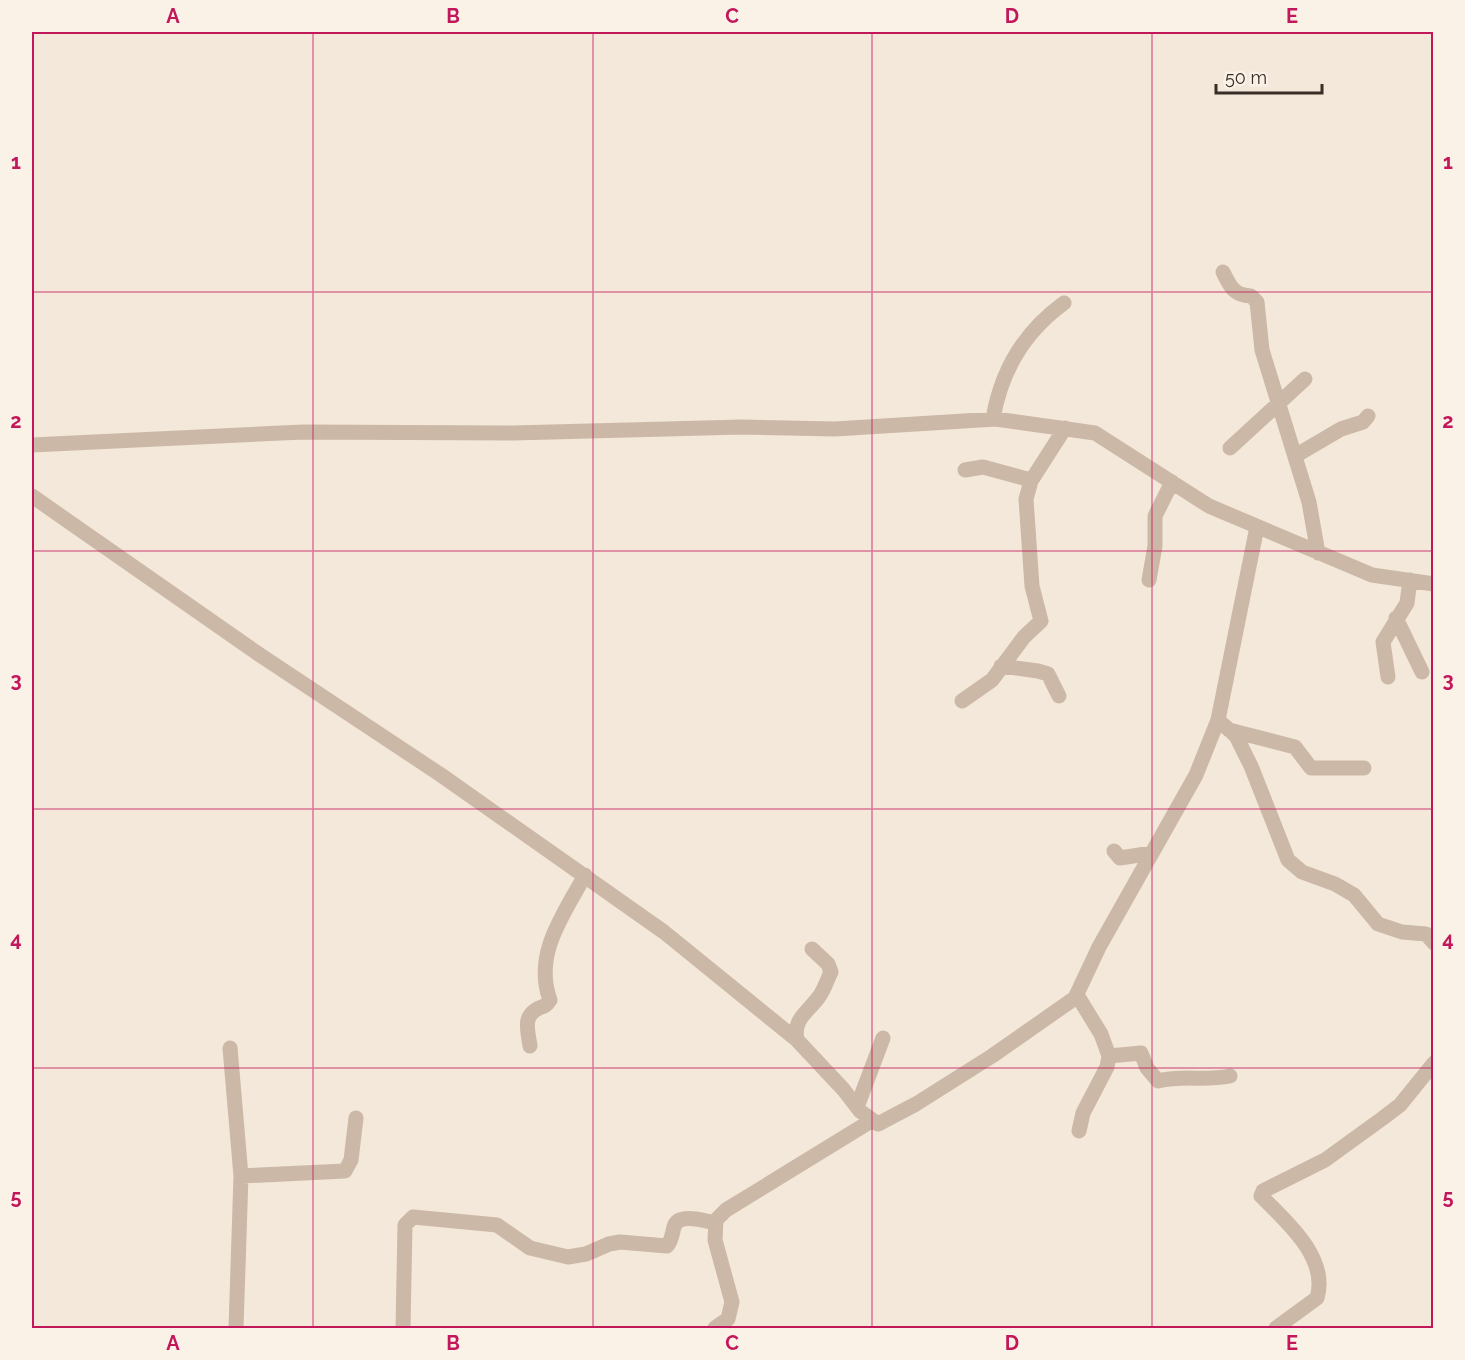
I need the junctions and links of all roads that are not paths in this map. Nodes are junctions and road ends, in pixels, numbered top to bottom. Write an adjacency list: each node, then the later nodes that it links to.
1 (1223, 272): 4 (street)
2 (1064, 303): 6 (street)
3 (1305, 379): 4 (street)
4 (1278, 403): 9 (street); 10 (street)
5 (1368, 416): 10 (street)
6 (993, 419): 7 (street); 8 (street)
7 (1065, 428): 12 (street); 13 (street)
8 (32, 445)
9 (1230, 448)
10 (1295, 456): 16 (street)
11 (964, 470): 12 (street)
12 (1031, 480): 21 (street)
13 (1172, 482): 15 (street); 17 (street)
14 (32, 496): 30 (street)
15 (1257, 526): 16 (street); 26 (street)
16 (1318, 553): 18 (street)
17 (1149, 580)
18 (1410, 580): 19 (street); 20 (street)
19 (1434, 584)
20 (1396, 618): 22 (street); 23 (street)
21 (1001, 666): 24 (street); 25 (street)
22 (1422, 672)
23 (1388, 676)
24 (1059, 696)
25 (962, 701)
26 (1223, 725): 27 (street); 29 (street); 31 (street)
27 (1364, 768)
28 (1114, 851): 29 (street)
29 (1152, 853): 33 (street)
30 (585, 875): 35 (street); 36 (street)
31 (1434, 943)
32 (812, 949): 35 (street)
33 (1077, 994): 38 (street); 43 (street)
34 (883, 1038): 41 (street)
35 (797, 1040): 41 (street)
36 (530, 1046)
37 (230, 1048): 45 (street)
38 (1109, 1056): 40 (street); 44 (street)
39 (1434, 1063): 50 (street)
40 (1230, 1076)
41 (857, 1107): 43 (street)
42 (356, 1118): 45 (street)
43 (871, 1121): 46 (street)
44 (1079, 1131)
45 (241, 1176): 48 (street)
46 (716, 1223): 47 (street); 49 (street)
47 (726, 1325)
48 (236, 1329)
49 (403, 1329)
50 (1276, 1329)

